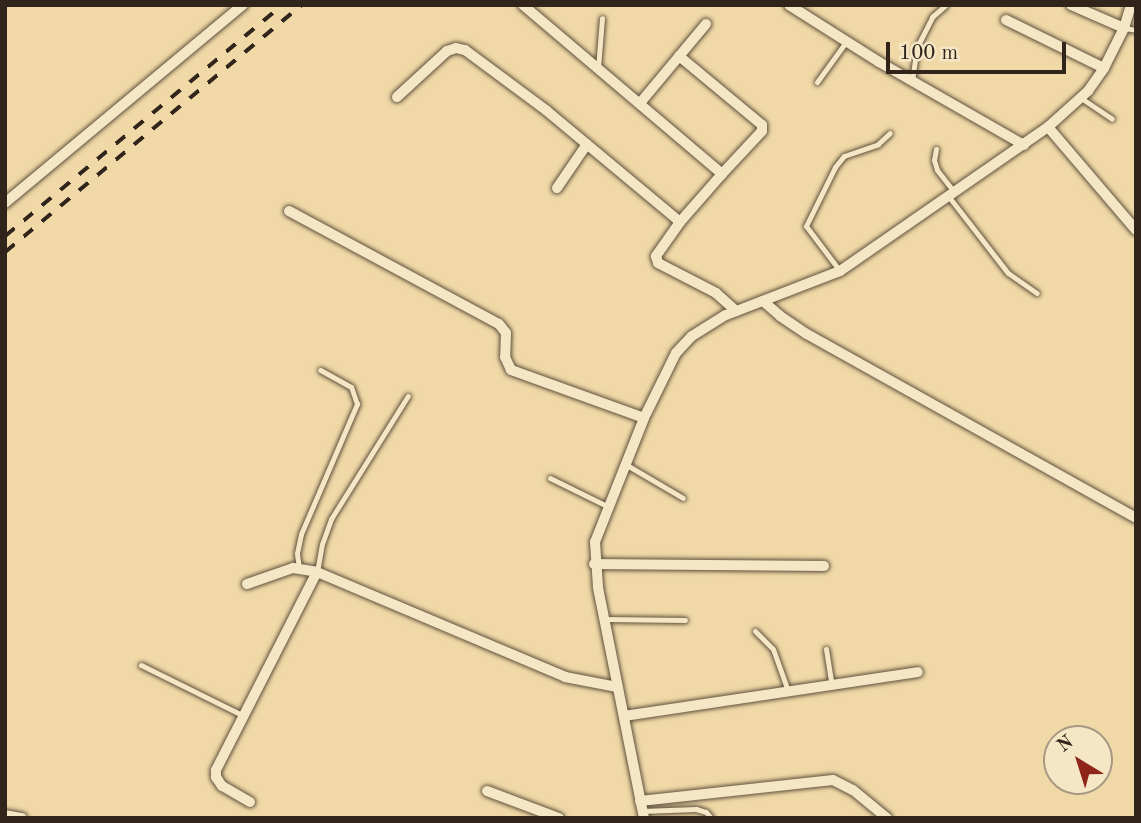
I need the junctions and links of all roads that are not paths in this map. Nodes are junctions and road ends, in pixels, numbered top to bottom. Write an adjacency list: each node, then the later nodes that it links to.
1 (243, 5): 30 (street)
2 (523, 5): 14 (street)
3 (789, 5): 12 (street)
4 (946, 5): 16 (lane)
5 (1071, 5): 10 (street)
6 (1131, 5): 10 (street)
7 (602, 18): 14 (lane)
8 (1006, 20): 15 (street)
9 (706, 24): 13 (street)
10 (1124, 28): 11 (lane); 15 (street)
11 (1136, 30)
12 (847, 42): 16 (street); 17 (lane)
13 (679, 56): 20 (street); 27 (street)
14 (598, 68): 20 (street)
15 (1104, 68): 19 (street)
16 (912, 81): 25 (street)
17 (817, 82)
18 (397, 97): 24 (street)
19 (1081, 98): 21 (lane); 22 (street)
20 (640, 103): 27 (street)
21 (1112, 119)
22 (1048, 127): 25 (street); 33 (street)
23 (890, 133): 34 (lane)
24 (587, 144): 28 (street); 32 (street)
25 (1024, 145): 29 (street)
26 (936, 149): 29 (lane)
27 (722, 174): 32 (street)
28 (557, 188)
29 (952, 195): 34 (street); 35 (lane)
30 (5, 203)
31 (289, 211): 40 (street)
32 (680, 222): 37 (street)
33 (1136, 230)
34 (840, 271): 36 (street)
35 (1037, 293)
36 (764, 301): 37 (street); 45 (street)
37 (736, 311): 40 (street)
38 (320, 370): 48 (lane)
39 (408, 396): 49 (lane)
40 (643, 418): 41 (street)
41 (625, 464): 43 (lane); 44 (street)
42 (550, 478): 44 (lane)
43 (683, 498)
44 (607, 506): 46 (street)
45 (1136, 518)
46 (594, 564): 47 (street); 51 (street)
47 (824, 566)
48 (299, 568): 49 (street); 50 (street)
49 (317, 572): 58 (street); 60 (street)
50 (247, 584)
51 (604, 619): 52 (lane); 58 (street)
52 (685, 620)
53 (755, 631): 59 (lane)
54 (825, 649): 57 (lane)
55 (141, 665): 60 (lane)
56 (918, 672): 57 (street)
57 (832, 685): 59 (street)
58 (617, 687): 61 (street)
59 (788, 691): 61 (street)
60 (244, 716): 63 (street)
61 (624, 716): 64 (street)
62 (487, 791): 67 (street)
63 (250, 802)
64 (642, 810): 68 (lane); 69 (street)
65 (5, 815): 66 (street)
66 (22, 818)
67 (559, 818)
68 (711, 818)
69 (887, 818)

